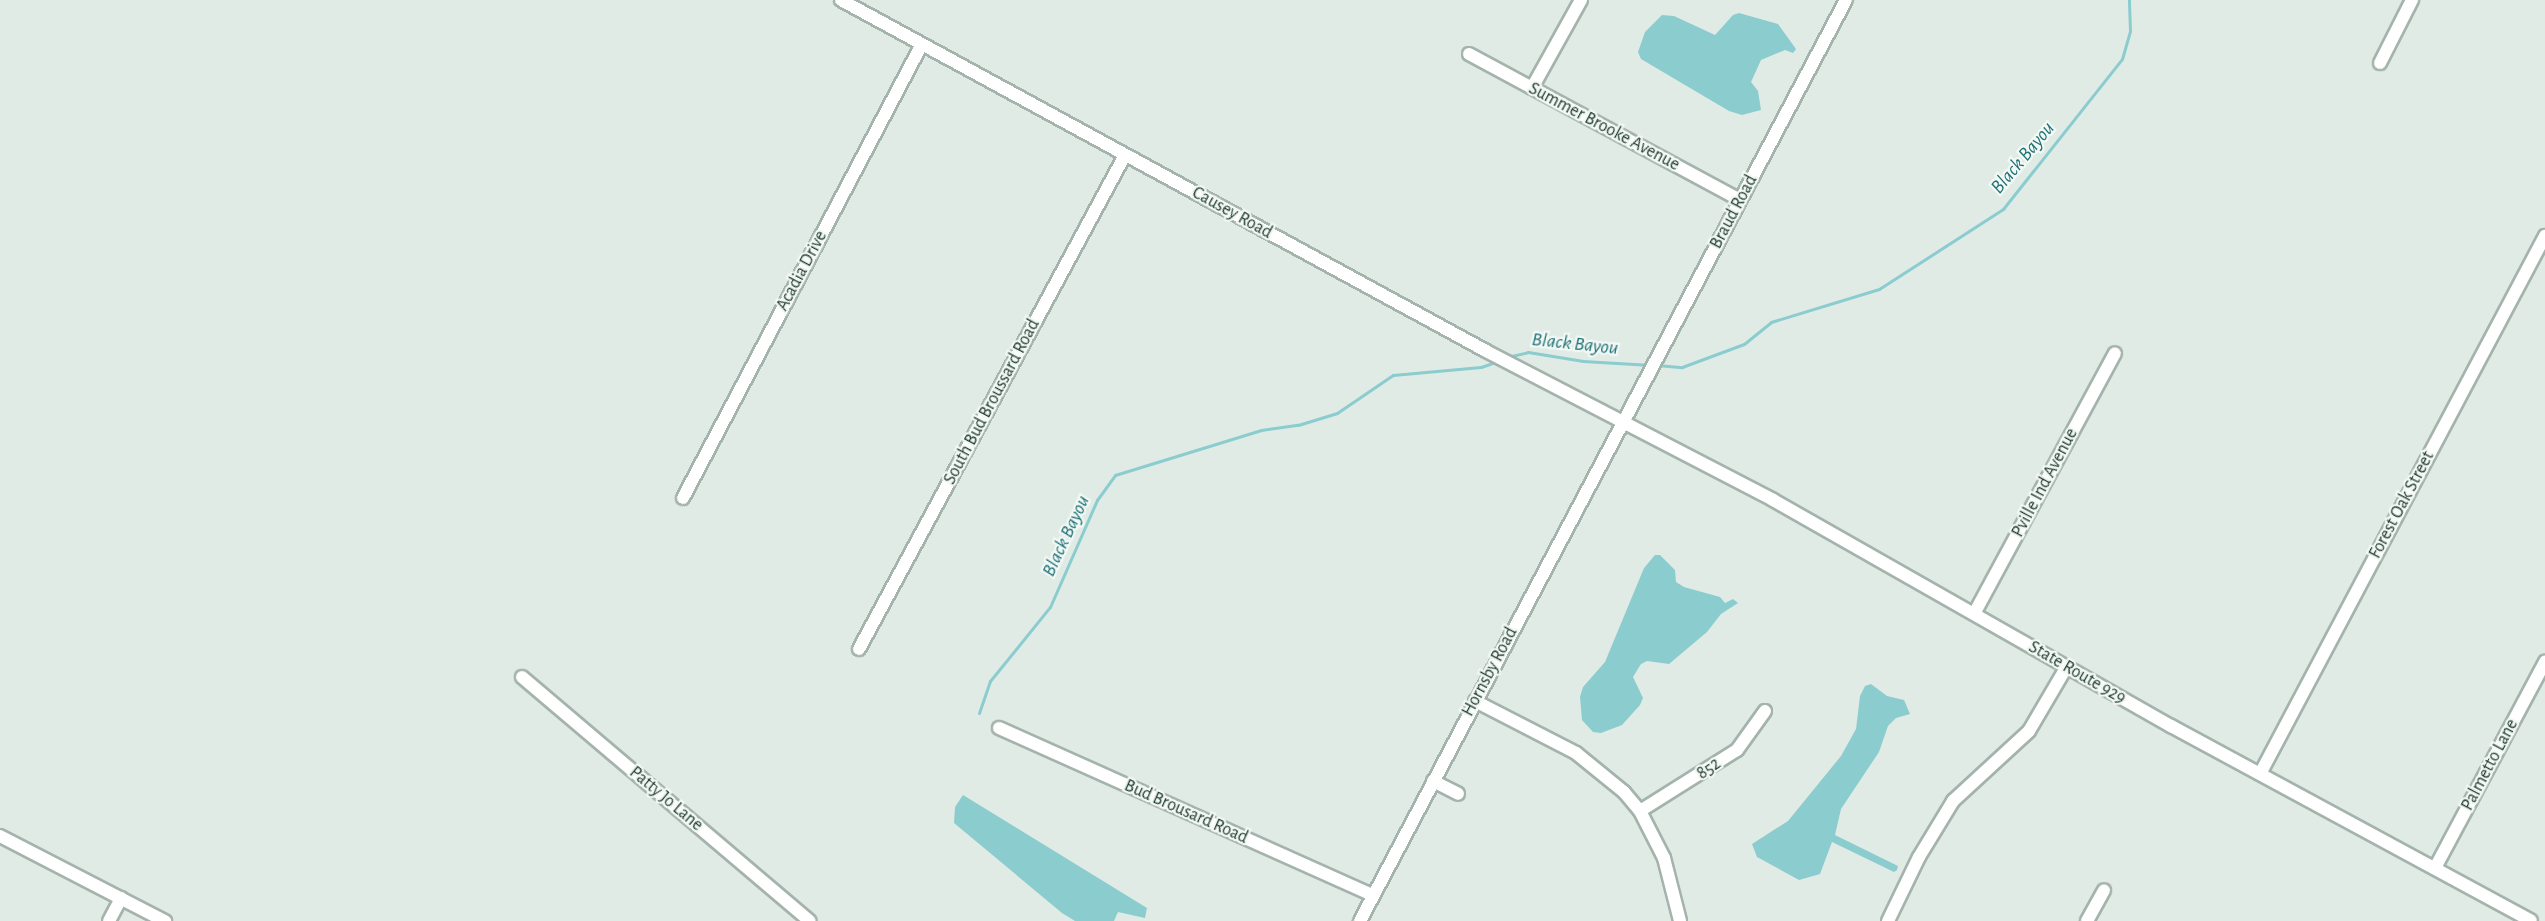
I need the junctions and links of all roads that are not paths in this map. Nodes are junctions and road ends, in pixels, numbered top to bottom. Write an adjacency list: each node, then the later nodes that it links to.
1 (842, 0): 5 (street, Causey Road)
2 (1581, 0): 8 (street)
3 (1845, 0): 10 (street, Braud Road)
4 (2412, 0): 7 (street)
5 (922, 44): 9 (street, Causey Road); 14 (street, Acadia Drive)
6 (1469, 54): 8 (street, Summer Brooke Avenue)
7 (2380, 63)
8 (1532, 88): 10 (street, Summer Brooke Avenue)
9 (1125, 155): 13 (street, Causey Road); 16 (street, South Bud Broussard Road)
10 (1740, 200): 13 (street, Braud Road)
11 (2545, 236): 23 (street, Forest Oak Street)
12 (2115, 353): 15 (street, Pville Ind Avenue)
13 (1624, 425): 15 (street, State Route 929); 20 (street, Hornsby Road)
14 (683, 498)
15 (1975, 612): 18 (street, State Route 929)
16 (859, 649)
17 (2545, 662): 28 (street, Palmetto Lane)
18 (2066, 668): 23 (street, State Route 929); 37 (street)
19 (522, 677): 34 (street, Patty Jo Lane)
20 (1474, 701): 24 (street, Hornsby Road); 26 (street)
21 (1765, 711): 26 (street, 852)
22 (999, 728): 30 (street, Bud Brousard Road)
23 (2259, 774): 28 (street, State Route 929)
24 (1433, 781): 25 (street); 30 (street, Hornsby Road)
25 (1458, 794)
26 (1640, 811): 36 (street)
27 (0, 836): 31 (street)
28 (2435, 868): 39 (street, State Route 929)
29 (2104, 890): 38 (street)
30 (1373, 895): 35 (street, Hornsby Road)
31 (121, 898): 32 (street); 33 (street)
32 (109, 921)
33 (165, 921)
34 (810, 921)
35 (1360, 921)
36 (1680, 921)
37 (1888, 921)
38 (2086, 921)
39 (2531, 921)

